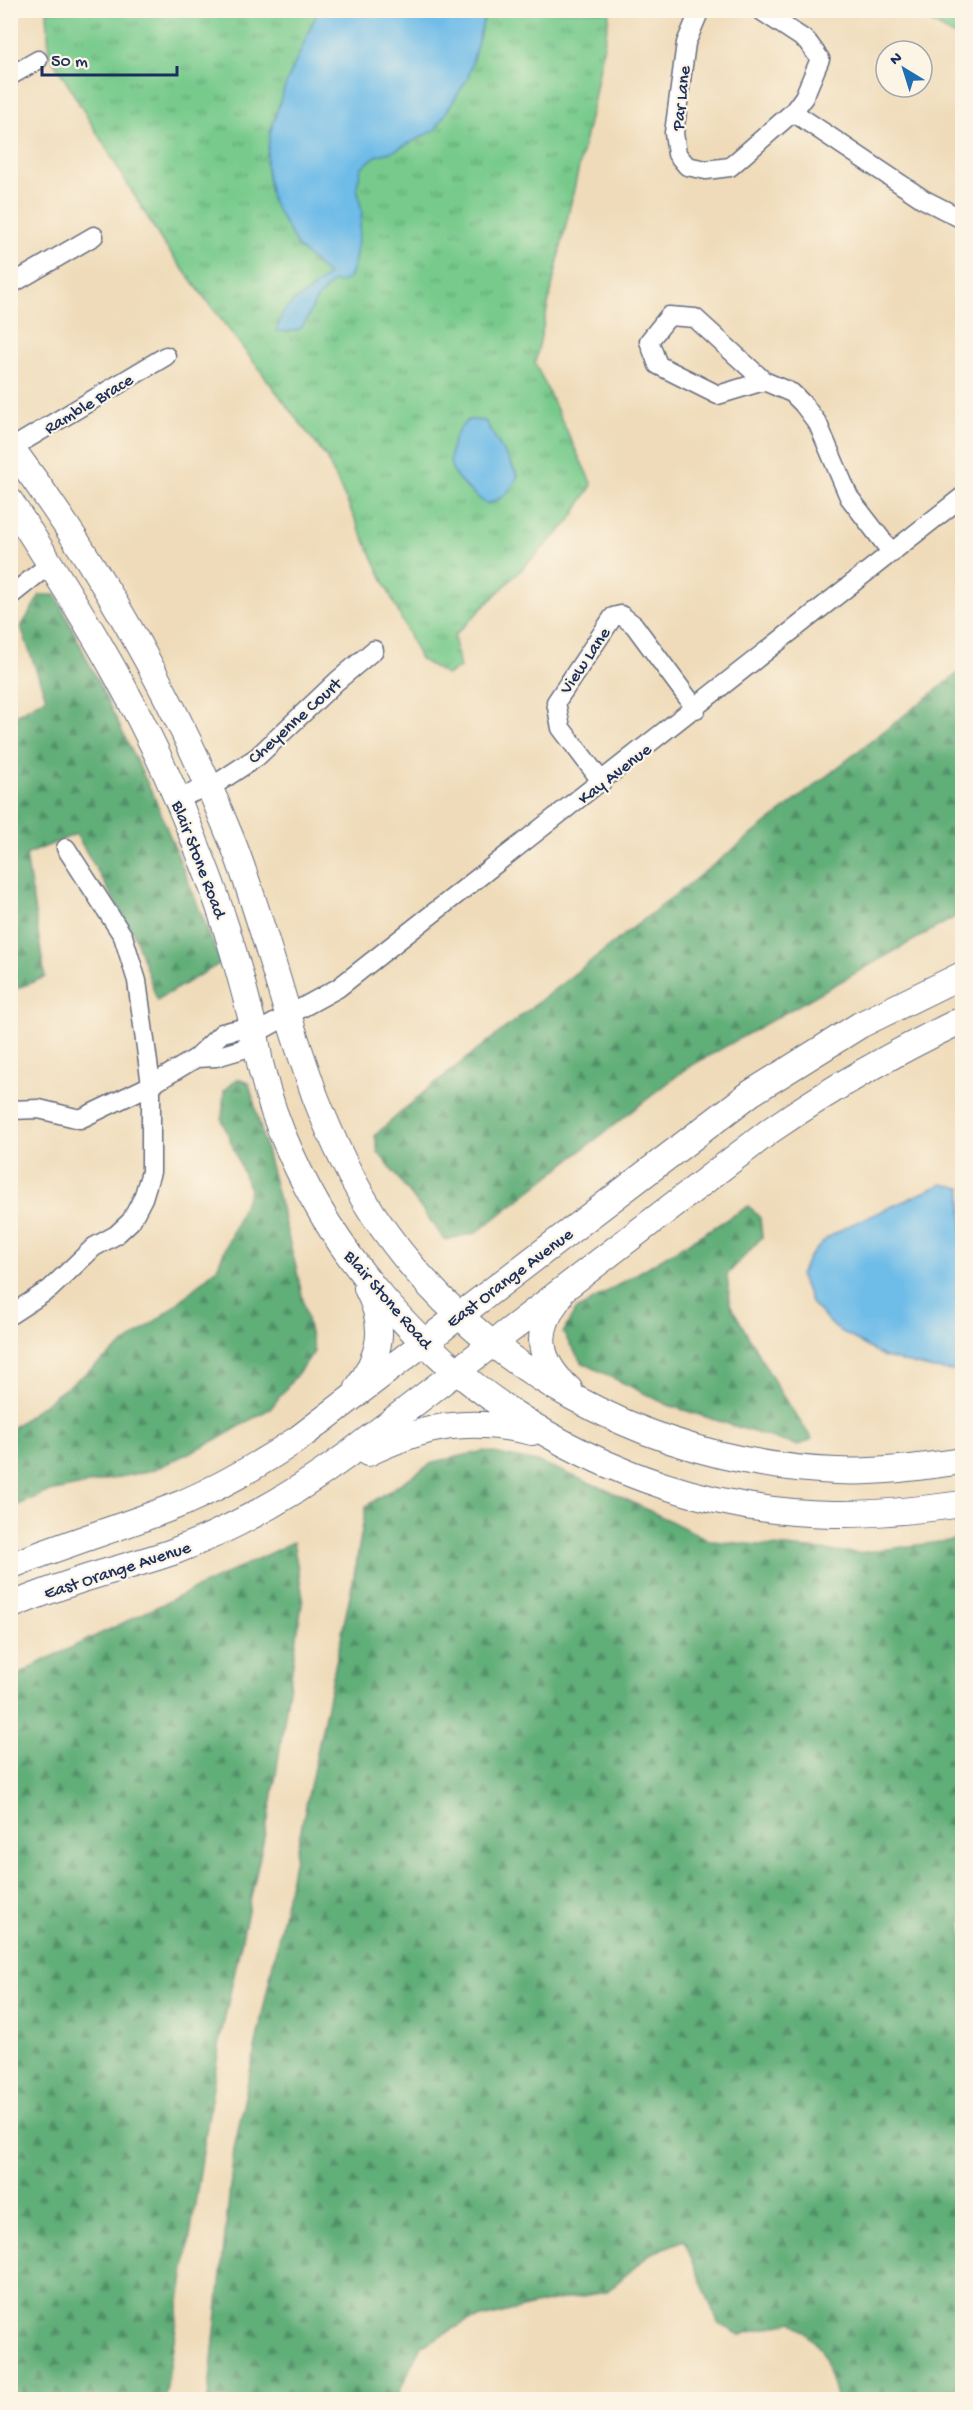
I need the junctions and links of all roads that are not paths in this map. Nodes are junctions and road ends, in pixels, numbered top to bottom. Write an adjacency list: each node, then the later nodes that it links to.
1 (700, 10): 5 (street, Par Lane)
2 (760, 10): 5 (street, Par Lane)
3 (38, 60): 4 (street)
4 (10, 76)
5 (793, 112): 6 (street)
6 (963, 219)
7 (94, 236): 8 (street)
8 (10, 285)
9 (166, 356): 11 (street, Ramble Brace)
10 (764, 381): 10 (street); 14 (street)
11 (11, 448): 20 (main road, Blair Stone Road)
12 (963, 497): 14 (street, Kay Avenue)
13 (10, 501): 15 (main road, Blair Stone Road)
14 (892, 553): 18 (street, Kay Avenue)
15 (50, 564): 16 (street); 21 (main road, Blair Stone Road)
16 (10, 596)
17 (374, 650): 20 (street, Cheyenne Court)
18 (696, 709): 19 (street, Kay Avenue); 19 (street, View Lane)
19 (602, 782): 24 (street, Kay Avenue)
20 (209, 787): 21 (street, Cheyenne Court); 24 (main road, Blair Stone Road)
21 (177, 799): 26 (main road, Blair Stone Road)
22 (66, 848): 27 (street)
23 (963, 975): 32 (main road, East Orange Avenue)
24 (288, 1016): 26 (street, Kay Avenue); 32 (main road, Blair Stone Road)
25 (963, 1020): 30 (main road, East Orange Avenue)
26 (255, 1033): 27 (street, Kay Avenue); 29 (main road, Blair Stone Road)
27 (151, 1085): 28 (street); 31 (street)
28 (10, 1110)
29 (352, 1259): 33 (main road, Blair Stone Road); 36 (main road)
30 (568, 1286): 34 (main road, East Orange Avenue); 37 (main road)
31 (10, 1315)
32 (458, 1316): 33 (main road, East Orange Avenue); 34 (main road, Blair Stone Road)
33 (424, 1341): 35 (main road, Blair Stone Road); 36 (main road, East Orange Avenue)
34 (492, 1344): 35 (main road, East Orange Avenue); 37 (main road, Blair Stone Road)
35 (456, 1372): 38 (main road, Blair Stone Road); 40 (main road, East Orange Avenue)
36 (352, 1397): 42 (main road, East Orange Avenue)
37 (590, 1407): 39 (main road, Blair Stone Road)
38 (550, 1436): 40 (main road); 41 (main road, Blair Stone Road)
39 (963, 1461)
40 (314, 1480): 43 (main road, East Orange Avenue)
41 (963, 1504)
42 (10, 1566)
43 (10, 1606)

